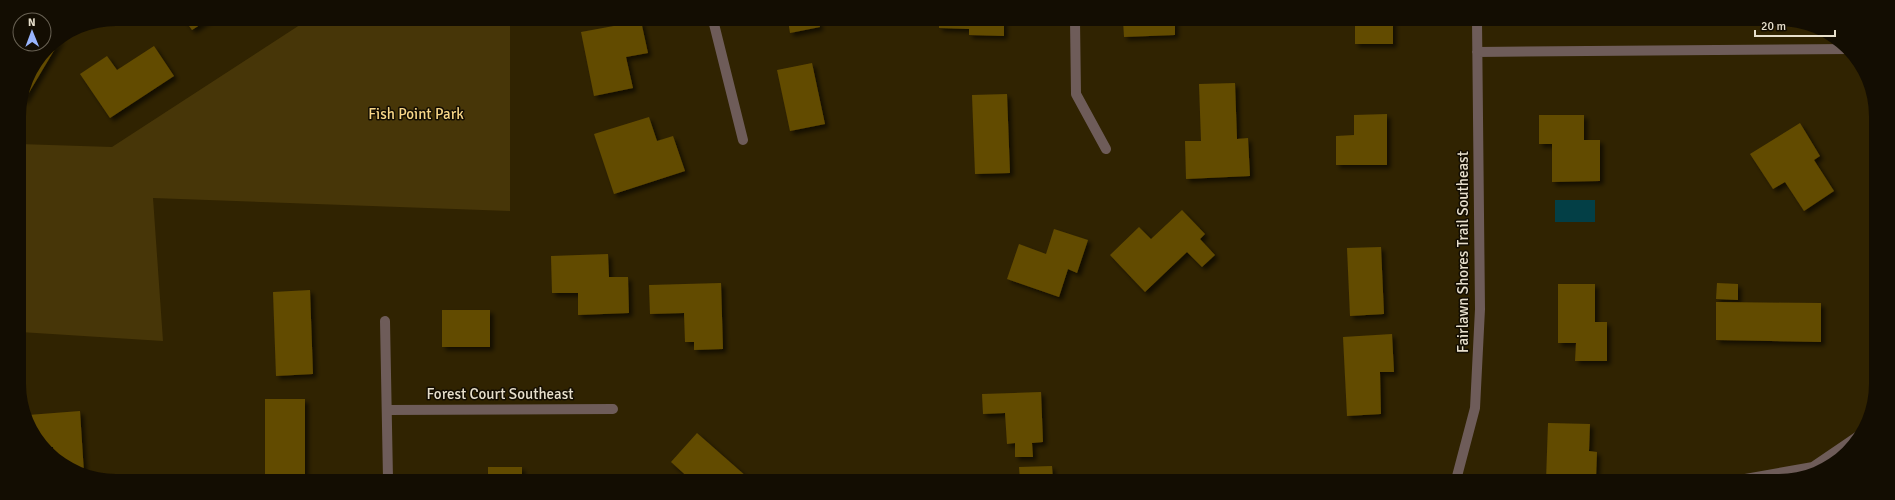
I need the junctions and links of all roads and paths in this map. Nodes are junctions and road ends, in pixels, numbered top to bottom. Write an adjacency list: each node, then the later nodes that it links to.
1 (714, 26): 6 (street)
2 (1075, 26): 7 (street)
3 (1477, 26): 5 (street, Fairlawn Shores Trail Southeast)
4 (1839, 49): 5 (street)
5 (1477, 52): 13 (street, Fairlawn Shores Trail Southeast)
6 (743, 140)
7 (1106, 149)
8 (385, 321): 10 (street)
9 (613, 409): 10 (street, Forest Court Southeast)
10 (386, 410): 12 (street)
11 (1844, 446): 14 (street)
12 (388, 474)
13 (1458, 474)
14 (1774, 474)

